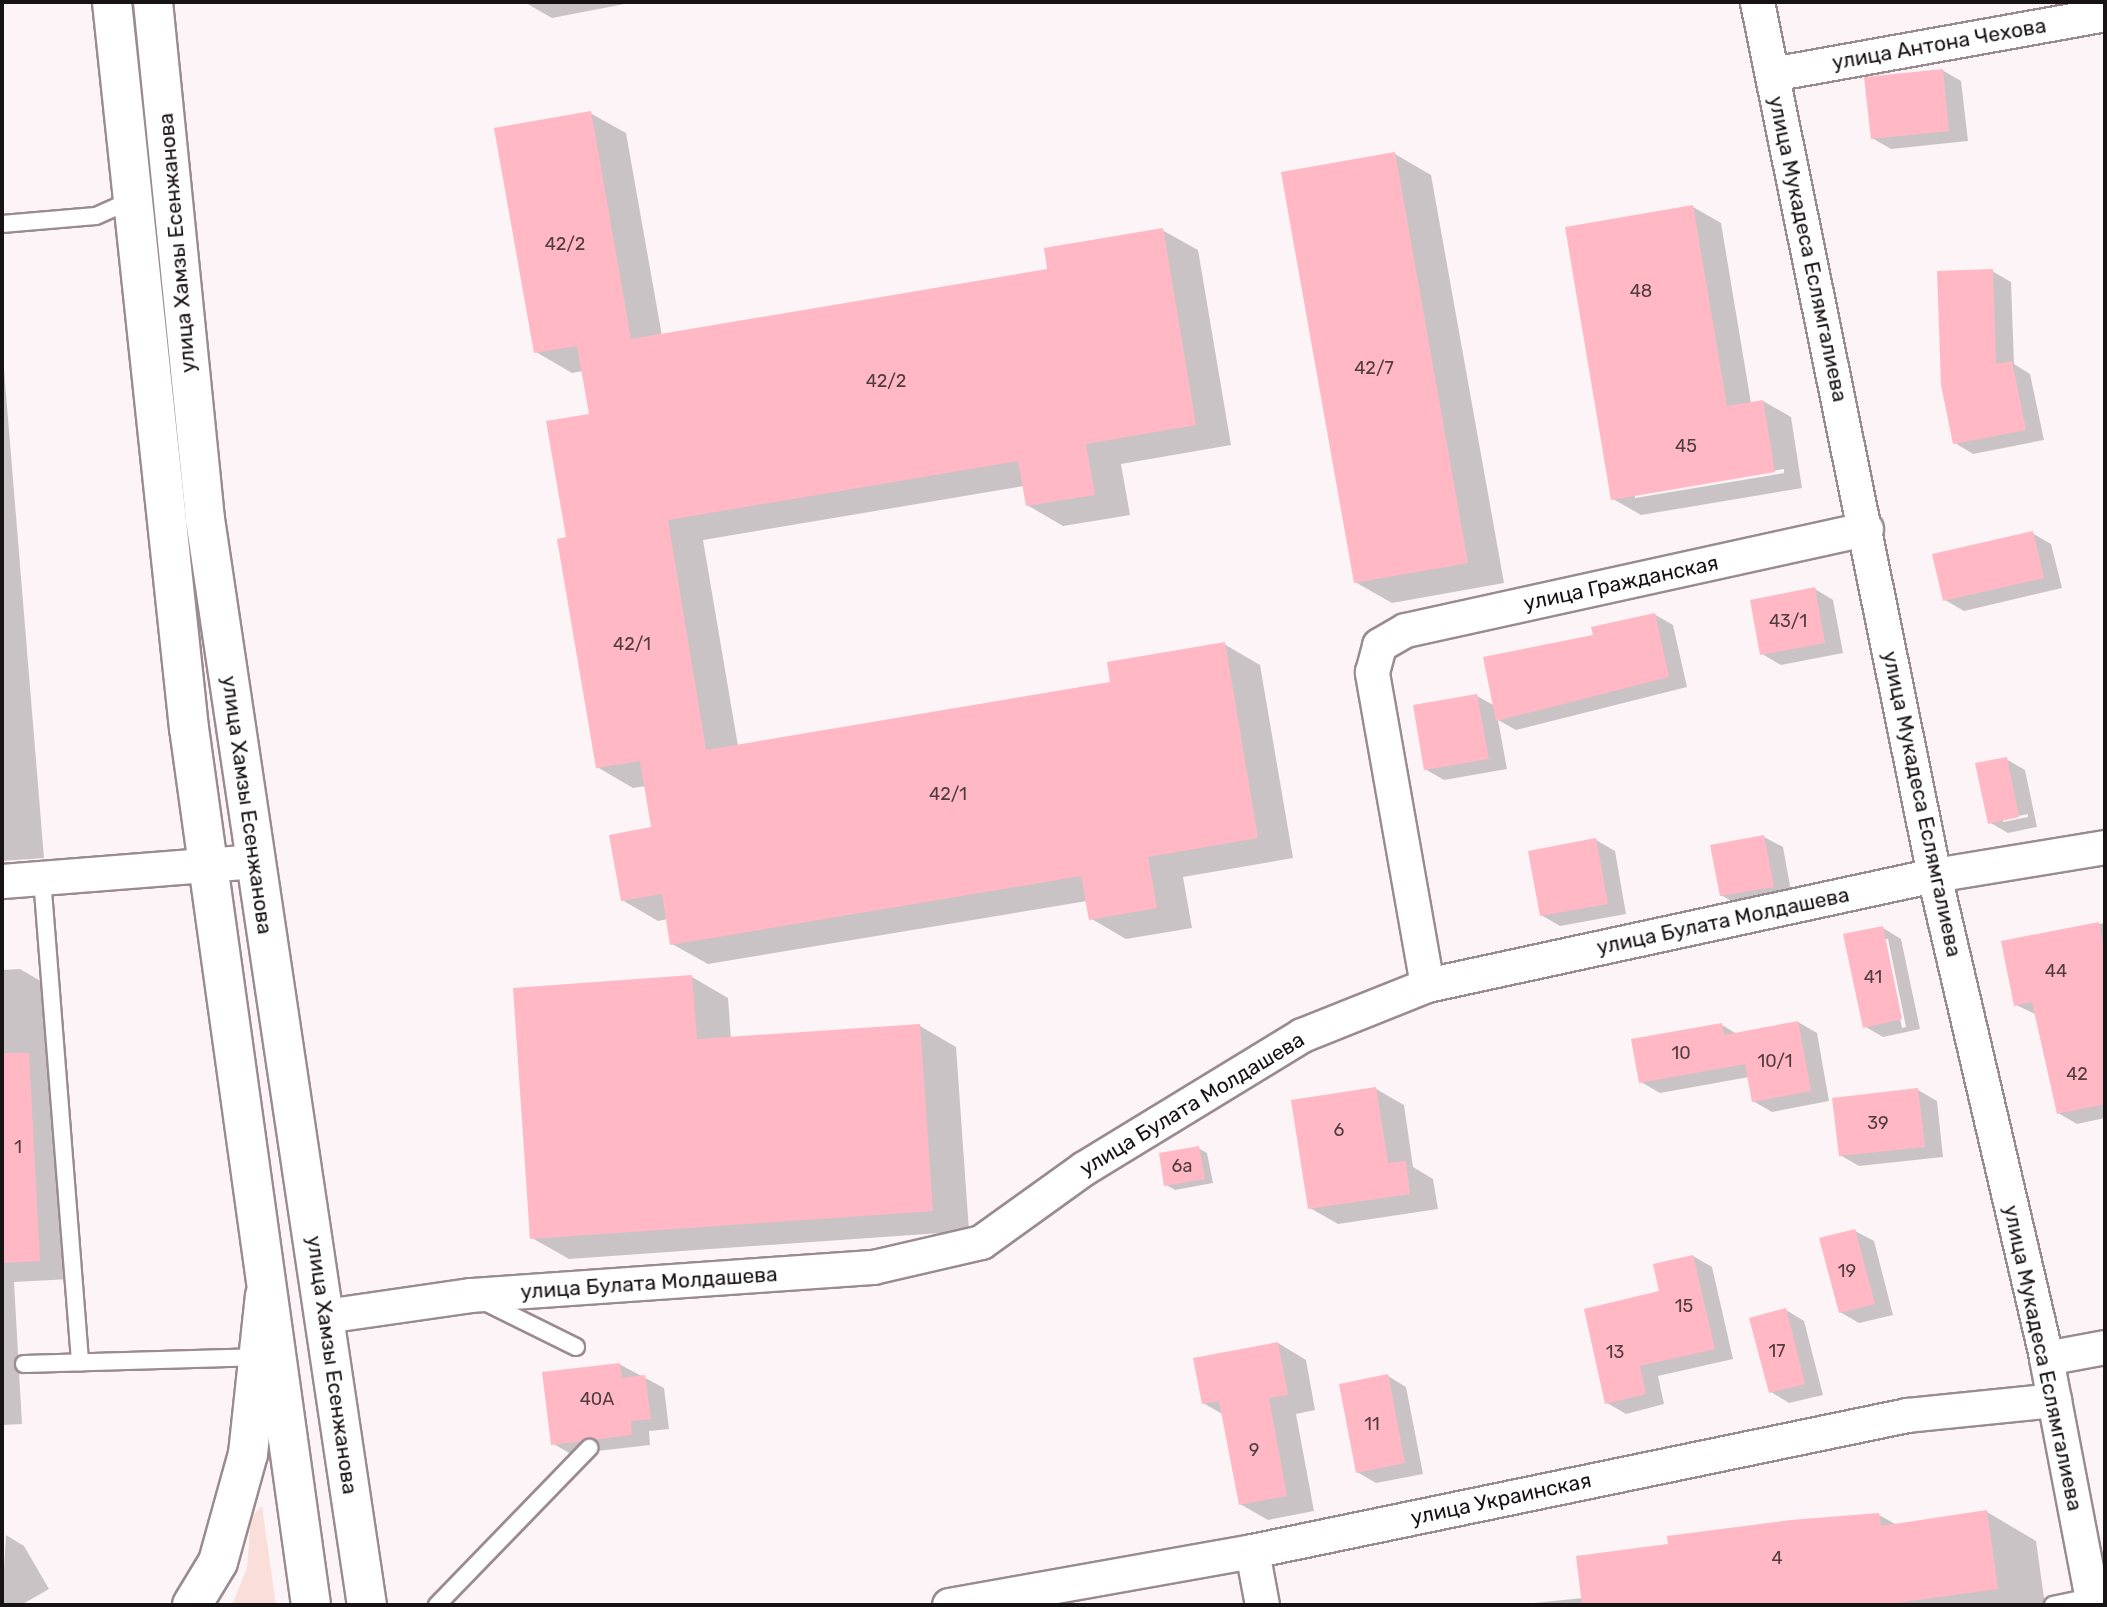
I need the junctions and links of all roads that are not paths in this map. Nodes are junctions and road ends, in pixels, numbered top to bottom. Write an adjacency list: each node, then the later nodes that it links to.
1 (112, 2): 6 (main road, улица Хамзы Есенжанова)
2 (153, 2): 7 (main road, улица Хамзы Есенжанова)
3 (1758, 2): 5 (street, улица Мукадеса Еслямгалиева)
4 (2105, 14): 5 (street, улица Антона Чехова)
5 (1772, 74): 9 (street, улица Мукадеса Еслямгалиева)
6 (134, 198): 7 (lane); 8 (lane); 12 (main road, улица Хамзы Есенжанова)
7 (174, 198): 11 (main road, улица Хамзы Есенжанова)
8 (2, 224)
9 (1866, 529): 13 (street, улица Мукадеса Еслямгалиева); 16 (street, улица Гражданская)
10 (2105, 847): 13 (street, улица Булата Молдашева)
11 (256, 861): 12 (street); 19 (main road, улица Хамзы Есенжанова)
12 (210, 863): 14 (street); 17 (main road, улица Хамзы Есенжанова)
13 (1934, 875): 16 (street, улица Булата Молдашева); 23 (street, улица Мукадеса Еслямгалиева)
14 (43, 877): 15 (street); 24 (lane)
15 (2, 881)
16 (1427, 985): 18 (street, улица Булата Молдашева)
17 (268, 1276): 22 (main road); 31 (main road, улица Хамзы Есенжанова)
18 (471, 1295): 19 (street, улица Булата Молдашева); 20 (lane)
19 (324, 1316): 32 (main road, улица Хамзы Есенжанова)
20 (576, 1347)
21 (2105, 1347): 23 (street)
22 (254, 1357): 24 (lane); 30 (main road)
23 (2046, 1358): 26 (street, улица Мукадеса Еслямгалиева)
24 (80, 1363): 25 (lane)
25 (24, 1364)
26 (2054, 1400): 28 (street, улица Украинская); 29 (street, улица Мукадеса Еслямгалиева)
27 (589, 1448): 33 (lane)
28 (1252, 1551): 34 (street, улица Украинская); 35 (street)
29 (2092, 1601): 36 (lane)
30 (192, 1605)
31 (312, 1605)
32 (367, 1605)
33 (437, 1605)
34 (949, 1605)
35 (1262, 1605)
36 (2053, 1605)

